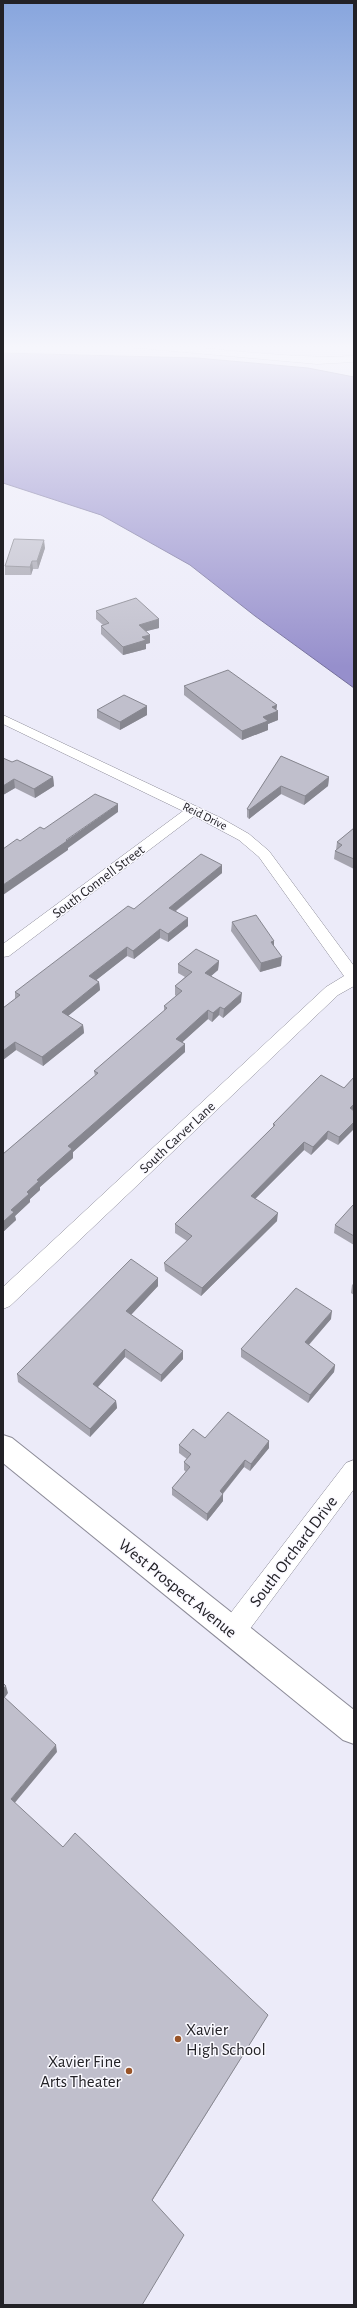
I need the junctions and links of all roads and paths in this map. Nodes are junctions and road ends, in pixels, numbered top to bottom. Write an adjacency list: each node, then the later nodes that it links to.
1 (4, 721): 2 (street, Reid Drive)
2 (193, 810): 3 (street, South Connell Street); 4 (street, Reid Drive)
3 (3, 952)
4 (354, 978): 5 (street, South Carver Lane)
5 (3, 1300)
6 (3, 1447): 8 (main road, West Prospect Avenue)
7 (354, 1471): 8 (street, South Orchard Drive)
8 (232, 1632): 9 (main road, West Prospect Avenue)
9 (354, 1729)

